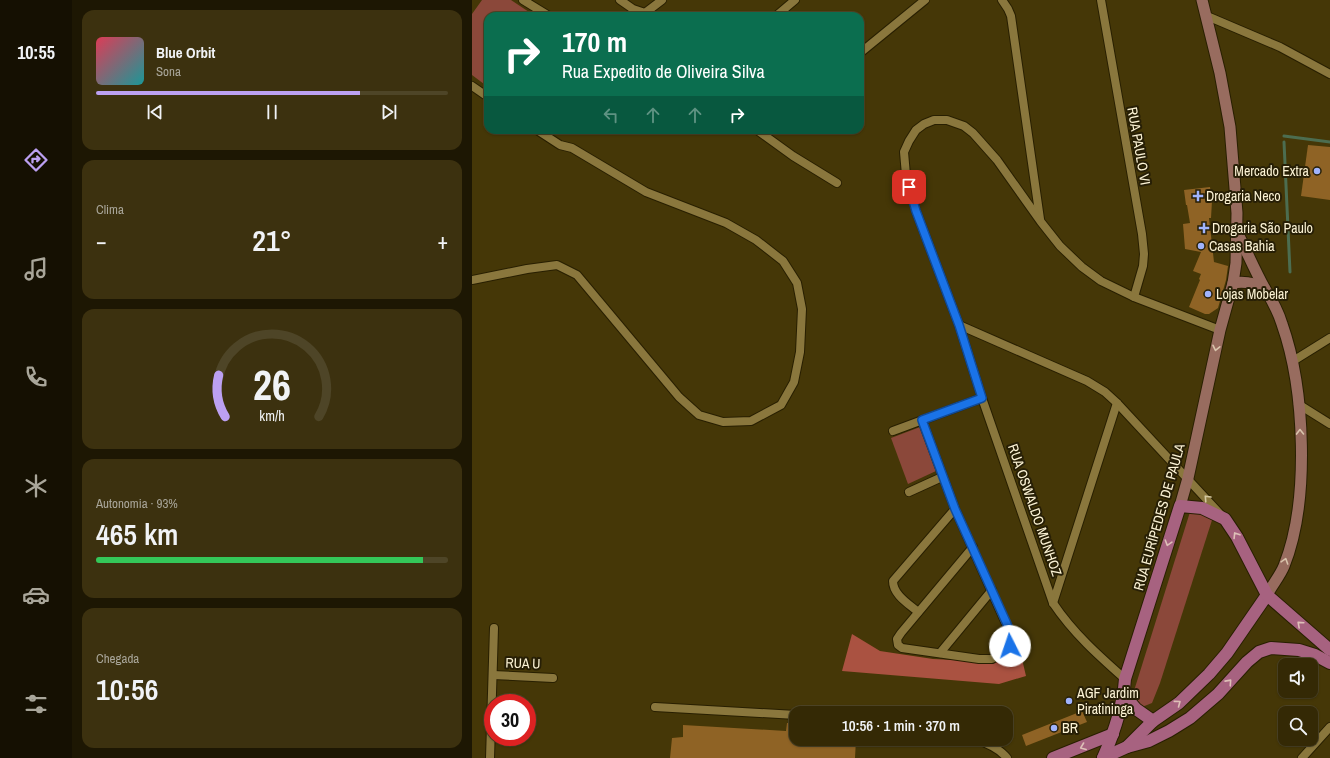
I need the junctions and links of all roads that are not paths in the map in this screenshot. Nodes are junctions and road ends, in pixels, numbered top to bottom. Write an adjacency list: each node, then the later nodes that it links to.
1 (523, 0): 9 (street)
2 (620, 0): 10 (street)
3 (662, 0): 11 (street)
4 (795, 0): 12 (street)
5 (925, 0): 14 (street)
6 (1002, 0): 21 (street)
7 (1100, 0): 26 (street, RUA PAULO VI)
8 (1200, 1): 13 (street, RUA EURÍPEDES DE PAULA)
9 (542, 12)
10 (640, 12)
11 (647, 12)
12 (781, 12)
13 (1206, 16): 15 (street); 22 (street, RUA EURÍPEDES DE PAULA)
14 (864, 50)
15 (1330, 74)
16 (472, 86): 17 (street)
17 (484, 94)
18 (543, 134): 23 (street)
19 (763, 134): 20 (street)
20 (837, 183)
21 (1040, 222): 26 (street, RUA OSWALDO MUNHOZ); 27 (street, RUA OSWALDO MUNHOZ)
22 (1237, 233): 24 (street, RUA EURÍPEDES DE PAULA); 25 (street)
23 (472, 280)
24 (1233, 284): 25 (street); 28 (street, RUA EURÍPEDES DE PAULA)
25 (1265, 289): 30 (street)
26 (1134, 297): 28 (street, RUA OSWALDO MUNHOZ)
27 (959, 325): 31 (street, RUA OSWALDO MUNHOZ); 32 (street)
28 (1220, 330): 38 (street, RUA EURÍPEDES DE PAULA, one-way to 38)
29 (1330, 338): 30 (street)
30 (1293, 361): 33 (street)
31 (982, 398): 34 (street); 46 (street, RUA OSWALDO MUNHOZ)
32 (1117, 403): 38 (street); 46 (street)
33 (1298, 404): 35 (street); 45 (street, one-way to 33)
34 (922, 420): 36 (street); 37 (street)
35 (1330, 424)
36 (893, 431)
37 (942, 477): 39 (street); 41 (street)
38 (1188, 478): 40 (street, RUA EURÍPEDES DE PAULA); 42 (street, one-way to 38)
39 (909, 492)
40 (1180, 506): 42 (main road); 54 (main road, RUA EURÍPEDES DE PAULA, one-way to 54)
41 (955, 509): 43 (street); 47 (street)
42 (1225, 519): 45 (main road, one-way to 42)
43 (973, 547): 44 (street); 47 (street)
44 (992, 590): 50 (street); 50 (street)
45 (1267, 595): 49 (main road, one-way to 45); 58 (main road, one-way to 45)
46 (1053, 603): 54 (street, RUA OSWALDO MUNHOZ)
47 (918, 612): 50 (street)
48 (494, 628): 52 (street)
49 (1330, 650)
50 (940, 653)
51 (1330, 663): 62 (main road, one-way to 51)
52 (493, 675): 53 (street, RUA U); 63 (street)
53 (553, 678)
54 (1125, 680): 55 (main road, RUA EURÍPEDES DE PAULA)
55 (1124, 695): 58 (main road); 60 (main road, RUA EURÍPEDES DE PAULA)
56 (655, 707): 57 (street)
57 (789, 715)
58 (1153, 721): 62 (main road)
59 (1330, 727): 67 (street)
60 (1113, 734): 65 (main road, one-way to 65); 66 (main road, RUA EURÍPEDES DE PAULA)
61 (993, 746): 64 (street)
62 (1125, 752): 66 (main road)
63 (490, 758)
64 (1007, 758)
65 (1053, 758)
66 (1103, 758)
67 (1302, 758)

